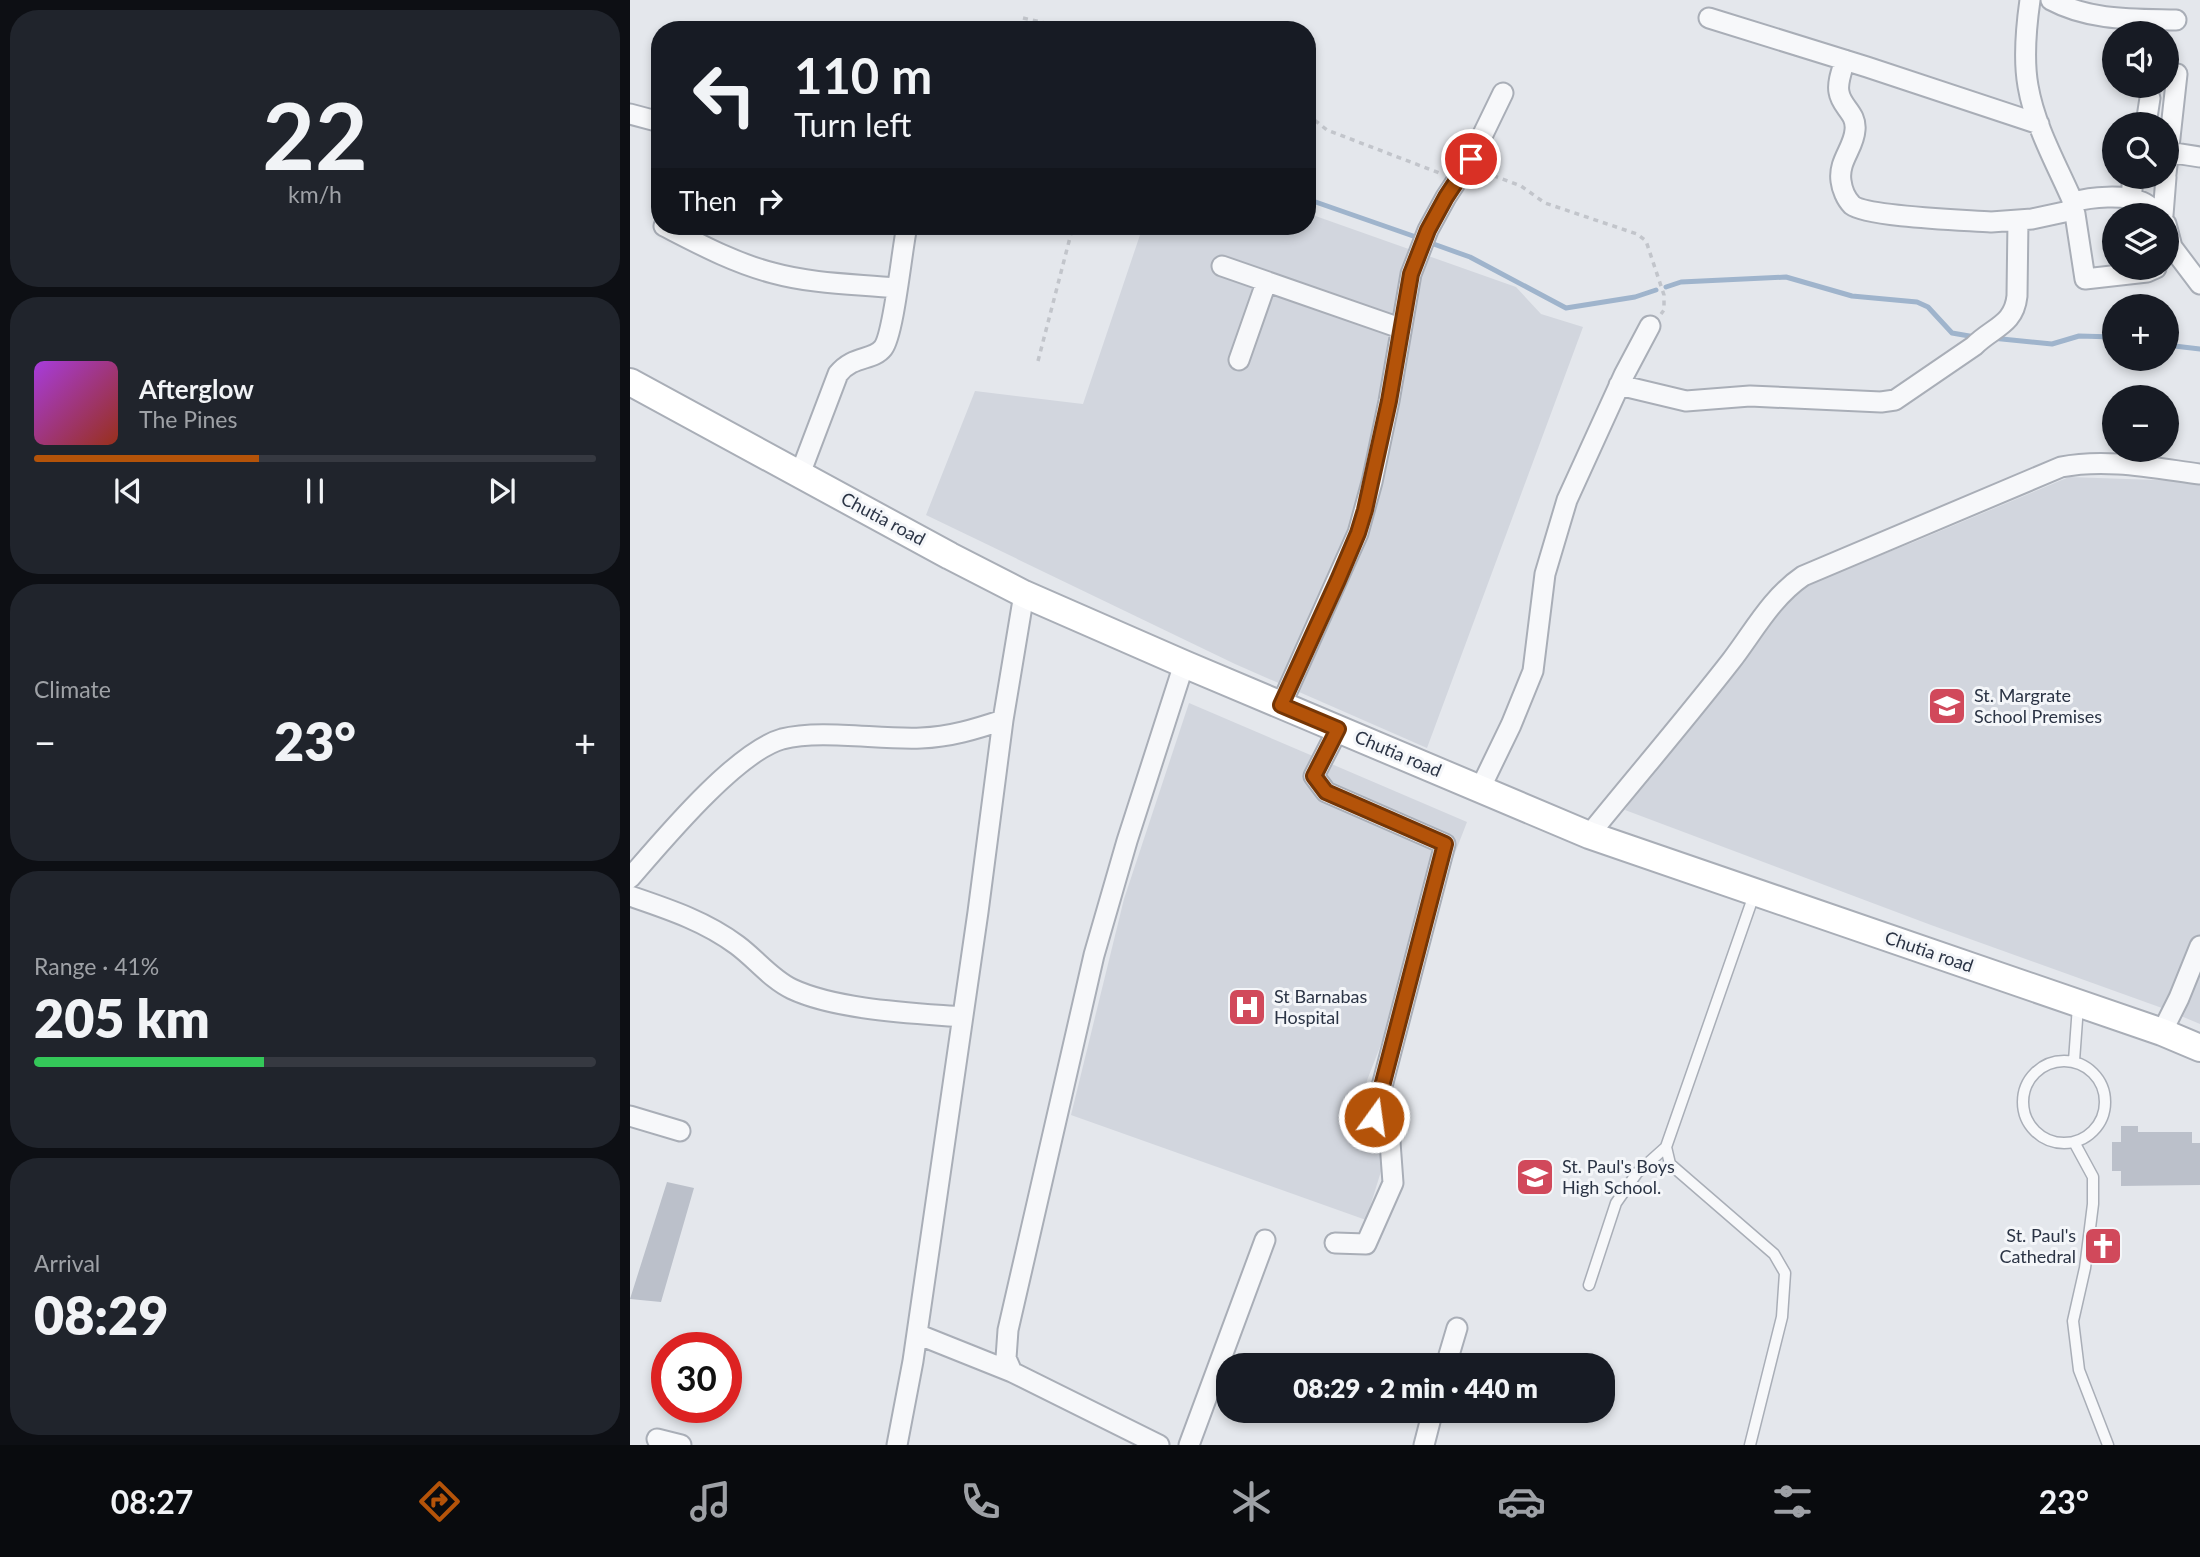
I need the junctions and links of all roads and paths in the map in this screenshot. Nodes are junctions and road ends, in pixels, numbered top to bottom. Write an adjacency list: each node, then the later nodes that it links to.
1 (2030, 0): 14 (street)
2 (2051, 0): 5 (street)
3 (1023, 18): 6 (path)
4 (1709, 18): 7 (street)
5 (2176, 20)
6 (1036, 21)
7 (1844, 60): 14 (street); 22 (street)
8 (1503, 93): 17 (street)
9 (2150, 98): 10 (street)
10 (2148, 112)
11 (630, 114): 12 (street)
12 (651, 120)
13 (1316, 121): 17 (path)
14 (2039, 124): 21 (street)
15 (2179, 154): 16 (street)
16 (2200, 157)
17 (1461, 173): 32 (path); 33 (street)
18 (2132, 189): 19 (street)
19 (2132, 199): 20 (street); 21 (street)
20 (2144, 203)
21 (2071, 207): 22 (street); 28 (street)
22 (2018, 220): 37 (street)
23 (682, 235): 31 (street)
24 (906, 235): 31 (street)
25 (1071, 235): 35 (path)
26 (2182, 259): 30 (street)
27 (1222, 266): 29 (street)
28 (2102, 277)
29 (1266, 282): 33 (street); 34 (street)
30 (2200, 284)
31 (897, 288): 38 (street)
32 (1650, 326): 37 (street)
33 (1400, 328): 42 (street)
34 (1239, 360)
35 (1038, 361)
36 (630, 383): 38 (street, Chutia road)
37 (1619, 384): 45 (street)
38 (800, 474): 40 (street, Chutia road)
39 (2200, 474): 46 (street)
40 (1024, 594): 41 (street, Chutia road); 43 (street)
41 (1184, 664): 42 (street, Chutia road); 66 (street)
42 (1281, 705): 44 (street, Chutia road)
43 (1003, 720): 47 (street); 52 (street)
44 (1338, 729): 45 (street, Chutia road); 61 (street)
45 (1480, 789): 46 (street, Chutia road)
46 (1589, 835): 48 (street, Chutia road)
47 (630, 878)
48 (1755, 892): 51 (street, Chutia road); 59 (lane)
49 (630, 896): 52 (street)
50 (2200, 946): 53 (street)
51 (2078, 1003): 53 (street, Chutia road); 55 (lane)
52 (962, 1017): 64 (street)
53 (2162, 1032): 54 (street, Chutia road)
54 (2200, 1048)
55 (2074, 1062): 58 (lane); 58 (lane)
56 (630, 1116): 57 (street)
57 (680, 1131)
58 (2074, 1142): 75 (lane)
59 (1666, 1147): 62 (lane); 74 (lane)
60 (1265, 1240): 72 (street)
61 (1335, 1243)
62 (1588, 1285)
63 (1457, 1328): 65 (street)
64 (917, 1334): 66 (street); 70 (street)
65 (1450, 1353)
66 (1012, 1372): 71 (street)
67 (1430, 1423): 73 (street)
68 (657, 1439): 69 (street)
69 (681, 1445)
70 (897, 1445)
71 (1160, 1445)
72 (1189, 1445)
73 (1424, 1445)
74 (1750, 1445)
75 (2108, 1445)

